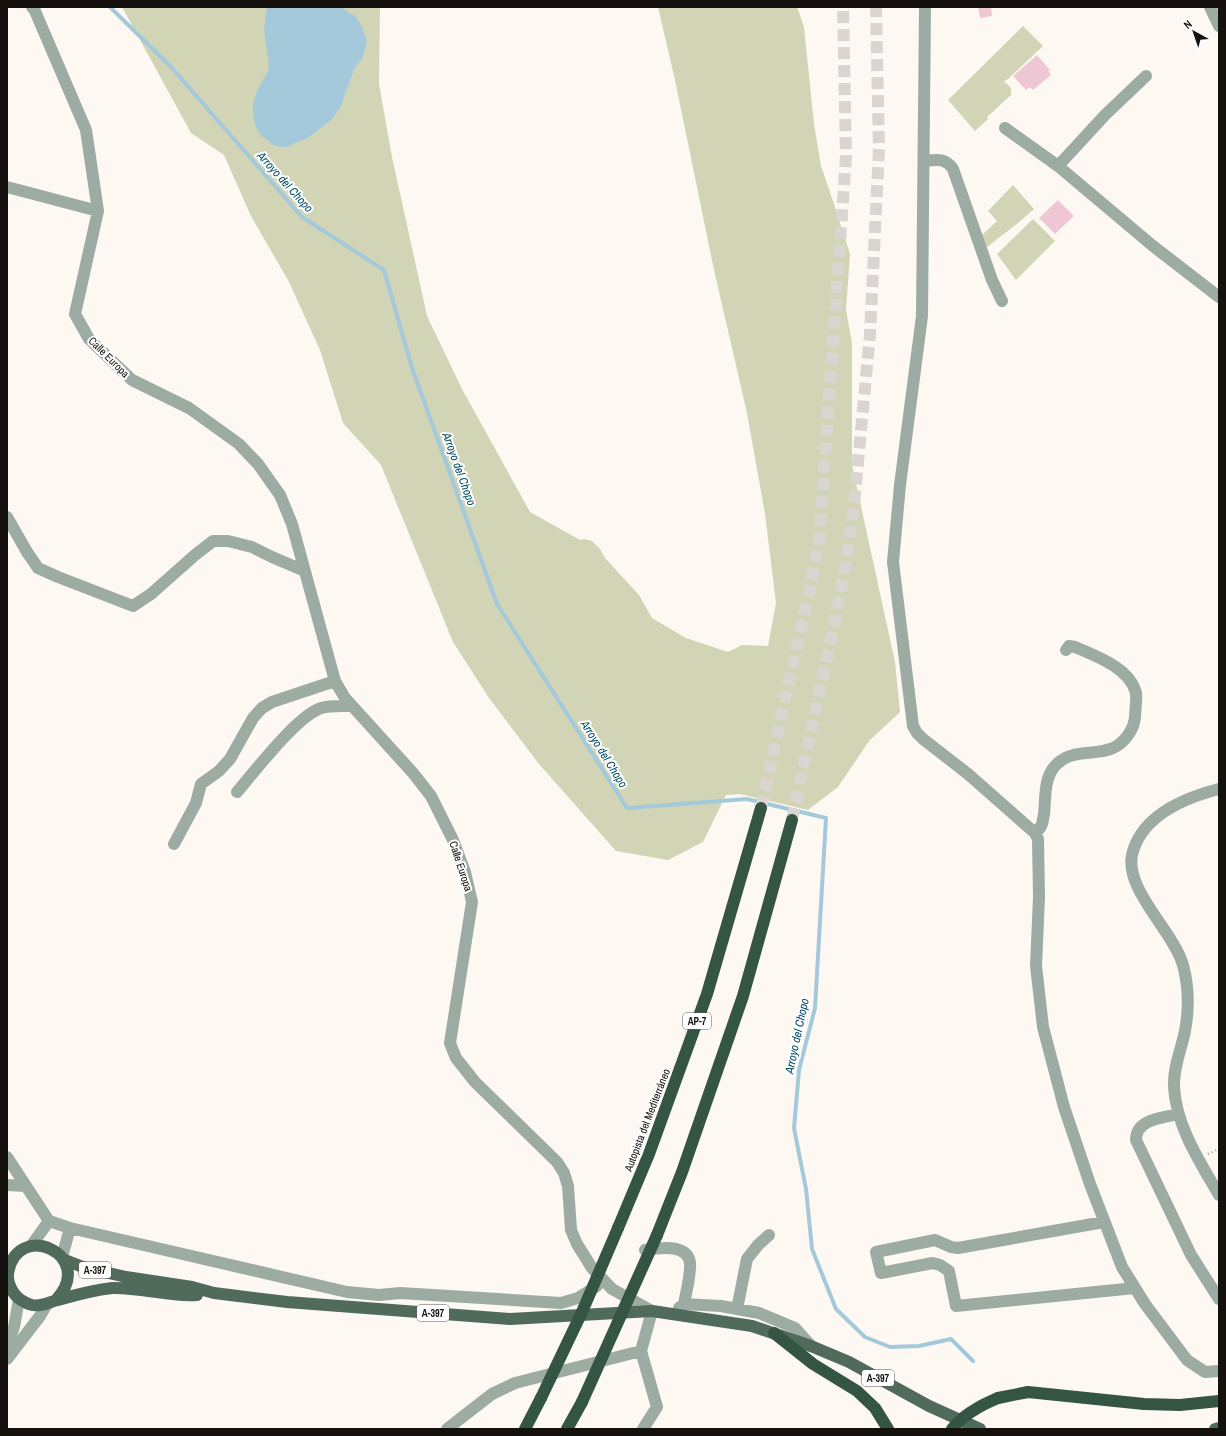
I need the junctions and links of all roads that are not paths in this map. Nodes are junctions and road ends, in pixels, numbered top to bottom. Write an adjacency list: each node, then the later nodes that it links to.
1 (32, 7): 10 (street)
2 (925, 7): 7 (street)
3 (1210, 7): 4 (street)
4 (1219, 26)
5 (1146, 76): 8 (street)
6 (1005, 128): 8 (street)
7 (924, 161): 12 (street); 22 (street)
8 (1058, 166): 11 (street)
9 (7, 187): 10 (street)
10 (98, 211): 14 (street, Calle Europa)
11 (1219, 297)
12 (1002, 301)
13 (7, 517): 14 (street)
14 (305, 571): 16 (street, Calle Europa)
15 (1066, 650): 22 (street)
16 (335, 681): 17 (street, Calle Europa); 23 (street)
17 (352, 706): 19 (street); 37 (street, Calle Europa)
18 (1219, 789): 24 (street)
19 (236, 792)
20 (761, 808): 58 (highway, Autopista del Mediterráneo / AP-7, bridge)
21 (792, 820): 55 (highway, bridge)
22 (1035, 833): 30 (street)
23 (174, 844)
24 (1178, 1114): 28 (street); 41 (street)
25 (7, 1157): 27 (street)
26 (7, 1185): 27 (street)
27 (26, 1186): 29 (street)
28 (1219, 1195)
29 (49, 1221): 31 (street); 33 (street)
30 (1104, 1222): 39 (street); 39 (street)
31 (70, 1228): 36 (street); 37 (street)
32 (768, 1235): 45 (street)
33 (31, 1246): 35 (main road); 36 (main road, A-397)
34 (644, 1250): 44 (street)
35 (11, 1256): 38 (main road)
36 (63, 1259): 40 (main road, A-397); 43 (main road, A-397)
37 (604, 1281): 46 (street)
38 (9, 1288): 42 (main road)
39 (1135, 1288): 53 (street)
40 (214, 1293): 43 (main road, A-397); 46 (main road, A-397)
41 (1219, 1298)
42 (19, 1299): 43 (main road, A-397); 49 (street)
43 (51, 1302): 52 (street)
44 (684, 1304): 45 (street); 47 (street)
45 (737, 1309): 50 (street)
46 (652, 1311): 47 (main road, A-397); 51 (street)
47 (672, 1314): 48 (main road, A-397)
48 (774, 1333): 50 (main road, A-397); 62 (highway)
49 (7, 1345)
50 (811, 1346): 64 (main road, A-397)
51 (641, 1351): 57 (street); 61 (street)
52 (7, 1359)
53 (1219, 1371)
54 (1219, 1401): 63 (highway, bridge)
55 (574, 1417): 59 (highway); 60 (highway)
56 (1219, 1428): 65 (main road)
57 (447, 1429)
58 (525, 1429)
59 (567, 1429)
60 (571, 1429)
61 (643, 1429)
62 (888, 1429)
63 (952, 1429)
64 (980, 1429)
65 (1215, 1429)

